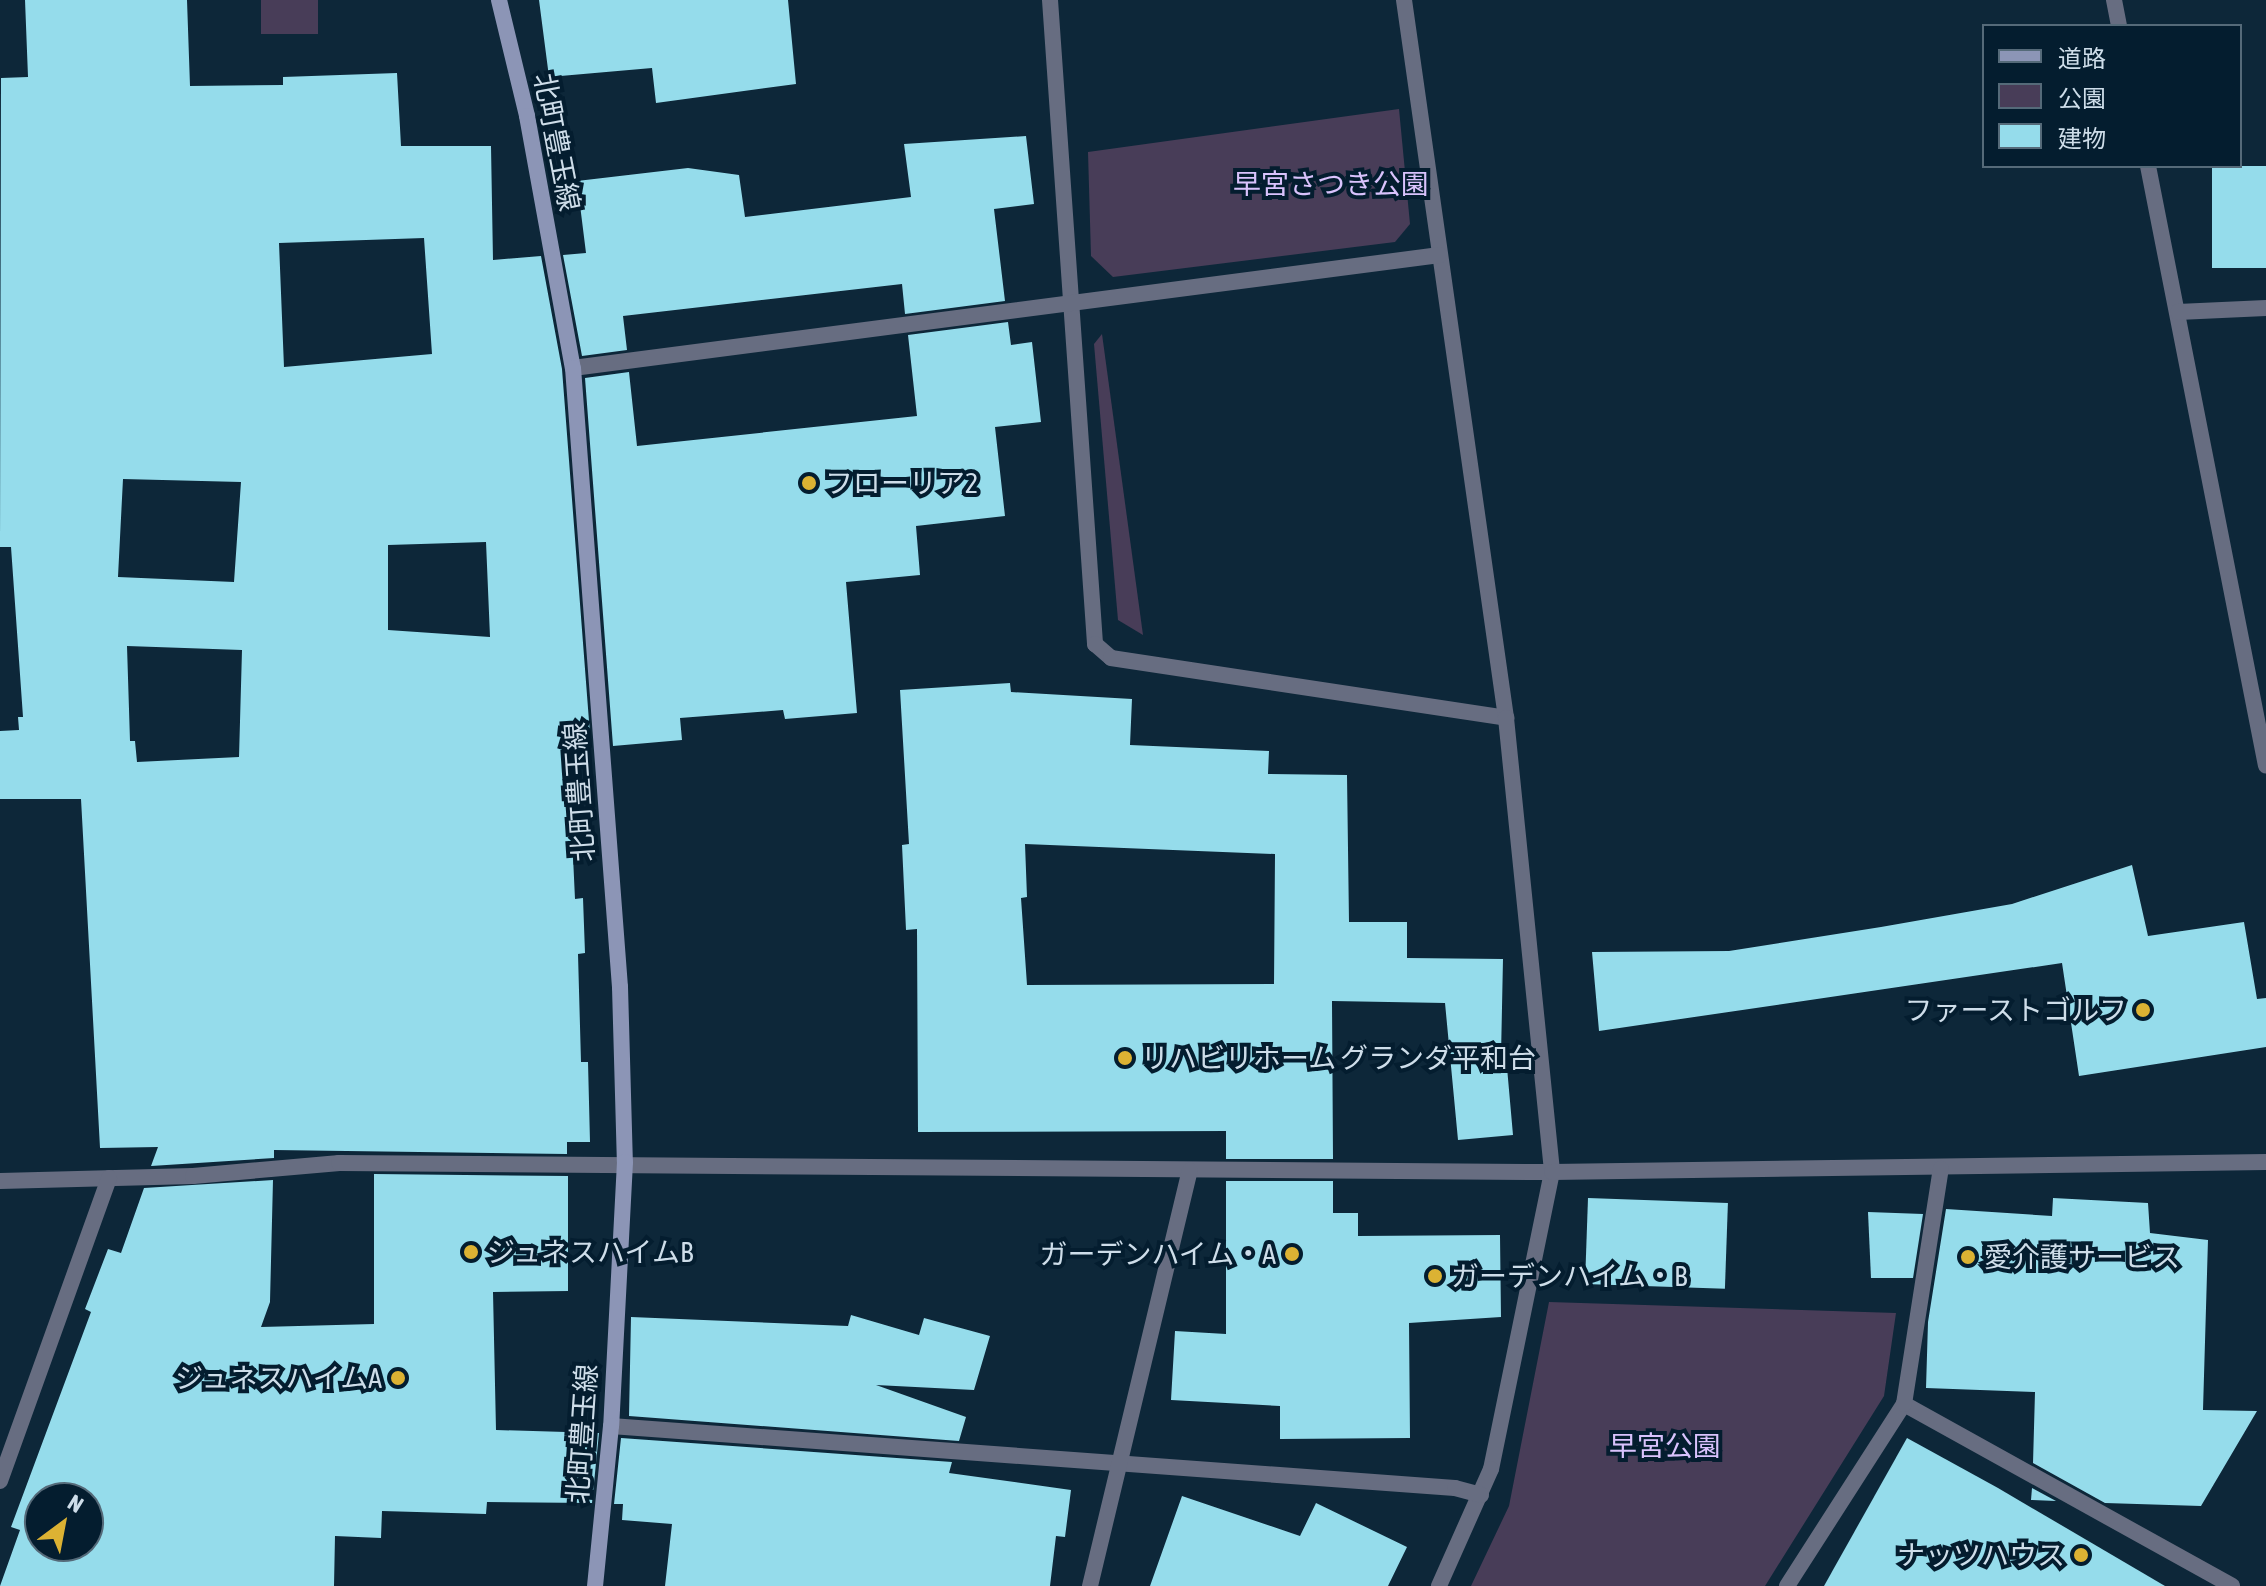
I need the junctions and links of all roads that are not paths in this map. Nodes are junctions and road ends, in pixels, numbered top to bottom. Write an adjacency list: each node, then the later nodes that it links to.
1 (499, 0): 11 (main road, 北町豊玉線)
2 (1050, 0): 8 (street)
3 (1404, 0): 7 (street)
4 (2114, 0): 5 (street)
5 (2119, 24)
6 (2148, 168): 10 (street)
7 (1440, 255): 8 (street); 12 (street)
8 (1071, 303): 11 (street); 12 (street)
9 (2266, 308): 10 (street)
10 (2178, 312): 13 (street)
11 (573, 368): 15 (main road, 北町豊玉線)
12 (1506, 718): 19 (street)
13 (2264, 741): 14 (street)
14 (2266, 766)
15 (625, 1162): 18 (street); 20 (street); 23 (main road, 北町豊玉線)
16 (2266, 1162): 17 (street)
17 (1941, 1169): 19 (street); 22 (street)
18 (1190, 1171): 19 (street); 24 (street)
19 (1552, 1172): 26 (street)
20 (109, 1178): 21 (street); 25 (street)
21 (0, 1181)
22 (1904, 1404): 30 (street); 31 (street)
23 (611, 1426): 24 (street); 27 (main road, 北町豊玉線)
24 (1119, 1463): 26 (street); 28 (street)
25 (0, 1481)
26 (1481, 1495): 29 (street)
27 (595, 1586)
28 (1090, 1586)
29 (1439, 1586)
30 (1787, 1586)
31 (2232, 1586)

